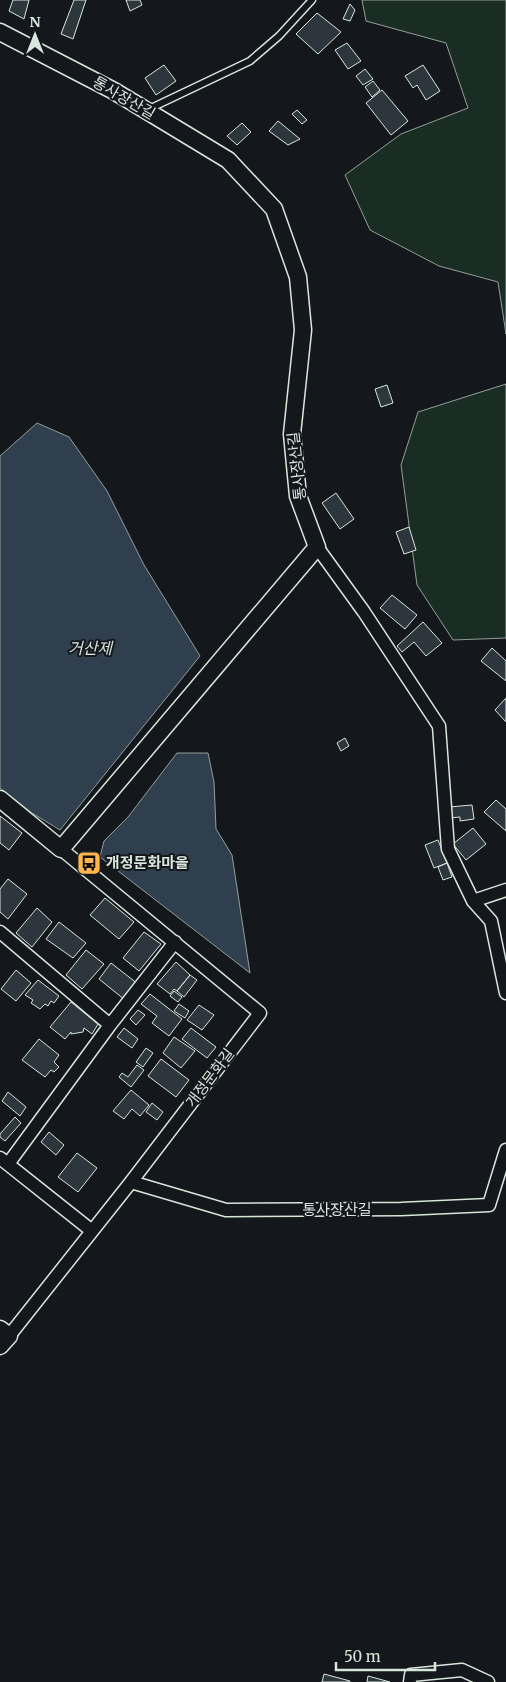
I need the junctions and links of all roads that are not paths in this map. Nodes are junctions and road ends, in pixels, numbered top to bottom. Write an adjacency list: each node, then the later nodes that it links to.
1 (312, 0): 3 (lane)
2 (0, 32): 3 (street, 통사장산길)
3 (146, 110): 4 (street, 통사장산길)
4 (317, 547): 6 (street); 8 (street, 통사장산길)
5 (0, 800): 6 (street, 개정문화길)
6 (61, 848): 10 (street, 개정문화길)
7 (506, 890): 8 (street)
8 (473, 901): 11 (street, 통사장산길)
9 (0, 932): 12 (street)
10 (175, 942): 12 (street); 15 (street, 개정문화길)
11 (506, 993)
12 (110, 1025): 14 (street)
13 (506, 1150): 15 (street, 통사장산길)
14 (4, 1161): 16 (street)
15 (131, 1182): 16 (street, 개정문화길)
16 (92, 1231): 17 (street, 개정문화길)
17 (3, 1337)
18 (410, 1682): 19 (street)
19 (488, 1682)

